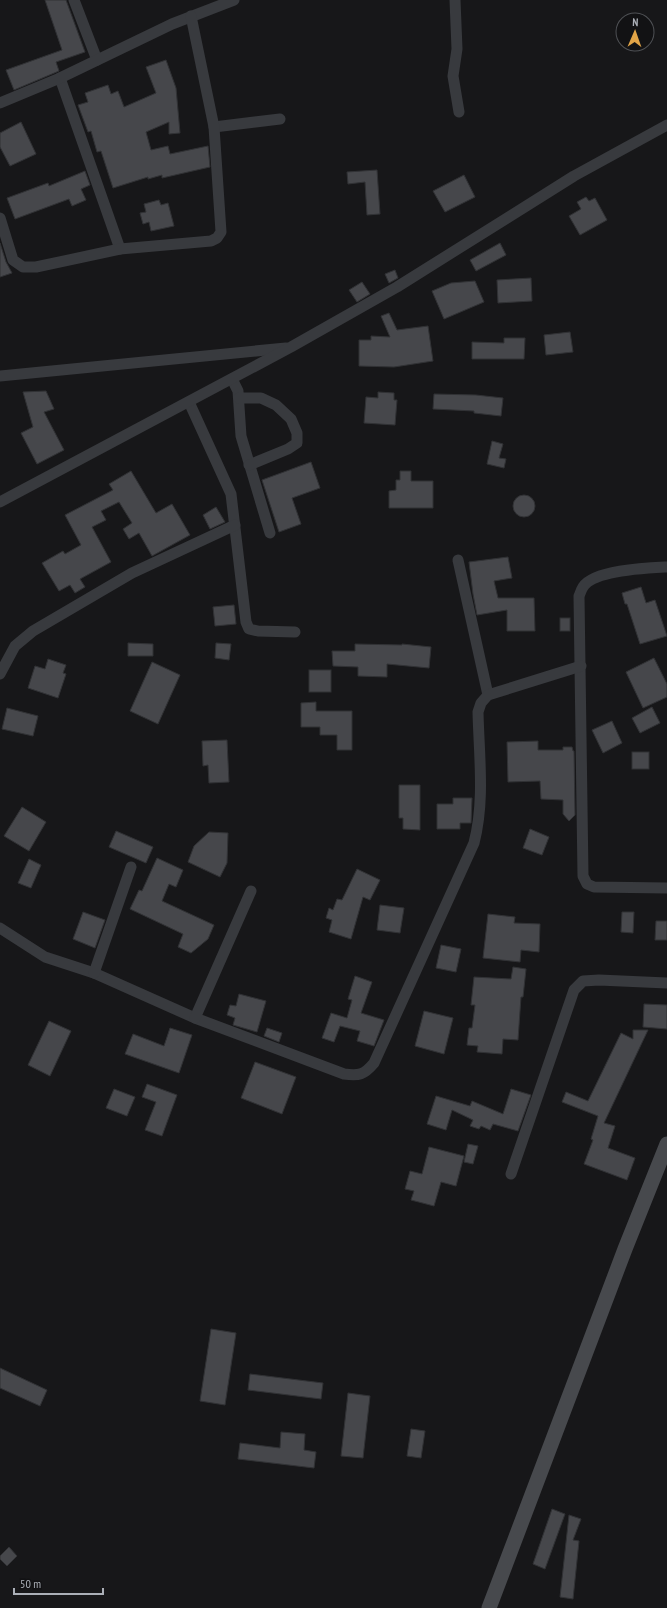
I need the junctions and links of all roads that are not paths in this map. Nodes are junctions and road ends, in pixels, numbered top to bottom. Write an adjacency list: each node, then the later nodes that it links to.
1 (74, 0): 5 (street)
2 (234, 0): 4 (street)
3 (455, 0): 8 (street)
4 (192, 16): 5 (street); 11 (street)
5 (97, 60): 6 (street)
6 (60, 78): 7 (street); 13 (street)
7 (0, 103)
8 (459, 112)
9 (280, 119): 11 (street)
10 (667, 125): 14 (street)
11 (214, 127): 13 (street)
12 (0, 218): 13 (street)
13 (120, 249)
14 (291, 347): 15 (street); 16 (street)
15 (0, 376)
16 (232, 378): 17 (street); 18 (street)
17 (239, 398): 19 (street); 19 (street)
18 (189, 402): 20 (street); 21 (street)
19 (249, 465): 22 (street)
20 (0, 502)
21 (235, 525): 25 (street); 27 (street)
22 (270, 533)
23 (458, 560): 28 (street)
24 (667, 567): 26 (street)
25 (295, 632)
26 (581, 666): 28 (street); 30 (street)
27 (0, 674)
28 (488, 695): 35 (street)
29 (131, 867): 33 (street)
30 (667, 888)
31 (251, 891): 35 (street)
32 (0, 928): 33 (street)
33 (94, 973): 35 (street)
34 (667, 983): 37 (street)
35 (195, 1018)
36 (667, 1144): 38 (main road)
37 (510, 1174)
38 (489, 1608)

